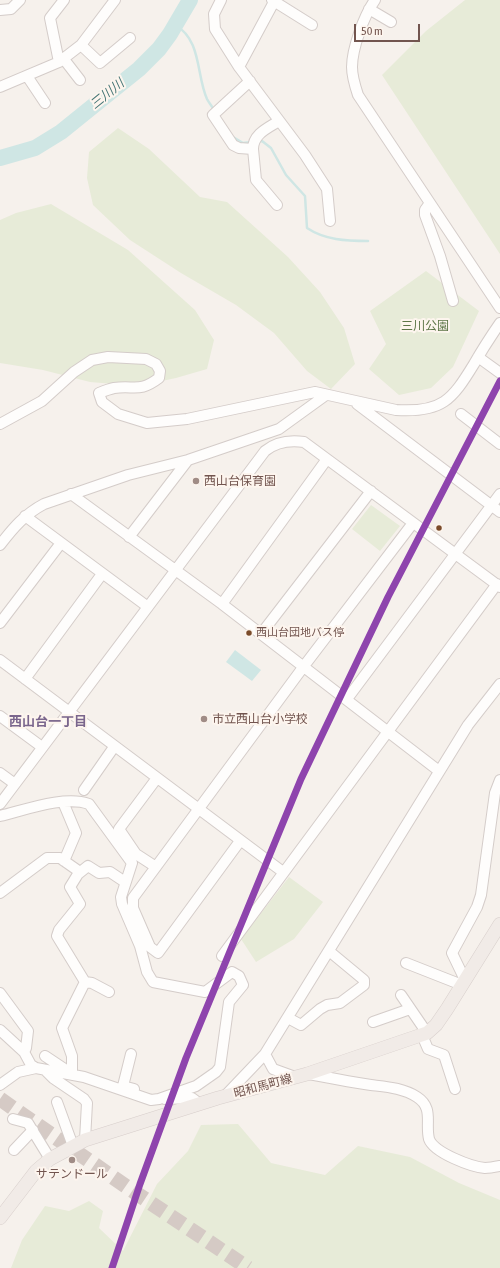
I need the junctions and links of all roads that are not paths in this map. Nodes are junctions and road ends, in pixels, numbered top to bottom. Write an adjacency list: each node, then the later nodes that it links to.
1 (20, 0): 8 (street)
2 (63, 0): 13 (street)
3 (116, 0): 12 (street)
4 (221, 0): 14 (street)
5 (274, 0): 10 (street); 14 (street)
6 (375, 0): 7 (street)
7 (369, 9): 9 (street); 22 (street)
8 (0, 10)
9 (391, 22)
10 (312, 24)
11 (130, 38): 12 (street)
12 (81, 44): 13 (street)
13 (61, 60): 15 (street); 16 (street)
14 (238, 67): 17 (street)
15 (27, 76): 18 (street); 19 (street)
16 (80, 80)
17 (250, 81): 20 (street); 21 (street)
18 (0, 87)
19 (45, 104)
20 (279, 121): 21 (street); 24 (street)
21 (255, 143): 23 (street)
22 (430, 203): 25 (street); 26 (street)
23 (277, 205)
24 (330, 221)
25 (453, 301)
26 (500, 308)
27 (500, 323): 28 (street)
28 (478, 356): 29 (street); 31 (street)
29 (500, 373)
30 (326, 395): 31 (street); 33 (street); 34 (street)
31 (354, 402): 42 (street)
32 (461, 414): 36 (street)
33 (0, 424)
34 (279, 429): 35 (street); 38 (street)
35 (282, 443): 37 (street); 50 (street)
36 (500, 444)
37 (327, 459): 39 (street); 53 (street)
38 (188, 460): 40 (street); 46 (street)
39 (371, 491): 45 (street); 56 (street)
40 (71, 494): 44 (street); 46 (street)
41 (500, 494): 42 (street)
42 (491, 505): 43 (street); 49 (street)
43 (500, 512)
44 (25, 516): 47 (street); 48 (street)
45 (413, 523): 49 (street); 58 (street)
46 (129, 537): 50 (street)
47 (61, 543): 51 (street); 55 (street)
48 (0, 545)
49 (456, 554): 52 (street); 61 (street)
50 (175, 571): 53 (street); 54 (street)
51 (102, 574): 54 (street); 59 (street)
52 (499, 586): 64 (street)
53 (222, 604): 56 (street)
54 (148, 607): 62 (street)
55 (0, 623)
56 (261, 634): 58 (street)
57 (0, 660): 59 (street)
58 (304, 666): 61 (street); 75 (street)
59 (25, 679): 62 (street)
60 (500, 684): 67 (street)
61 (347, 699): 64 (street)
62 (69, 713): 65 (street); 66 (street)
63 (0, 716): 65 (street)
64 (390, 732): 67 (street); 81 (street)
65 (42, 747): 71 (street)
66 (114, 747): 69 (street); 72 (street)
67 (439, 771): 85 (street)
68 (0, 773): 71 (street)
69 (156, 778): 75 (street); 79 (street)
70 (500, 780): 89 (street)
71 (15, 784): 74 (street)
72 (84, 790)
73 (64, 802): 76 (street); 78 (street); 82 (street)
74 (0, 804)
75 (199, 809): 77 (street); 79 (street)
76 (0, 816)
77 (240, 841): 79 (street); 81 (street)
78 (64, 861): 80 (street); 83 (street)
79 (156, 867)
80 (80, 872): 82 (street); 88 (street)
81 (283, 872): 86 (street)
82 (125, 882): 109 (street)
83 (0, 893)
84 (500, 924): 89 (main road, 昭和馬町線)
85 (329, 951): 94 (street); 94 (street)
86 (222, 956)
87 (406, 963): 89 (street)
88 (85, 982): 90 (street); 103 (street)
89 (464, 982): 97 (main road, 昭和馬町線)
90 (109, 992)
91 (0, 993): 98 (street)
92 (401, 995): 93 (street)
93 (410, 1009): 95 (street); 97 (street)
94 (288, 1018): 100 (street)
95 (373, 1022)
96 (0, 1030): 98 (street)
97 (424, 1034): 104 (main road, 昭和馬町線); 106 (street)
98 (24, 1052): 102 (street)
99 (131, 1054): 107 (street)
100 (265, 1054): 104 (street); 108 (street)
101 (45, 1056): 103 (street)
102 (40, 1069): 103 (street); 105 (street); 114 (street)
103 (72, 1075): 107 (street)
104 (301, 1076): 108 (main road, 昭和馬町線); 118 (street)
105 (0, 1085)
106 (455, 1089)
107 (136, 1096): 109 (street)
108 (224, 1097): 111 (main road, 昭和馬町線)
109 (159, 1099): 111 (street)
110 (57, 1102): 115 (street)
111 (200, 1104): 114 (main road, 昭和馬町線)
112 (13, 1119): 113 (street)
113 (33, 1130): 116 (street); 117 (street)
114 (85, 1140): 115 (main road, 昭和馬町線)
115 (72, 1146): 117 (main road, 昭和馬町線)
116 (14, 1150)
117 (50, 1159): 119 (main road, 昭和馬町線)
118 (500, 1166)
119 (0, 1218)

